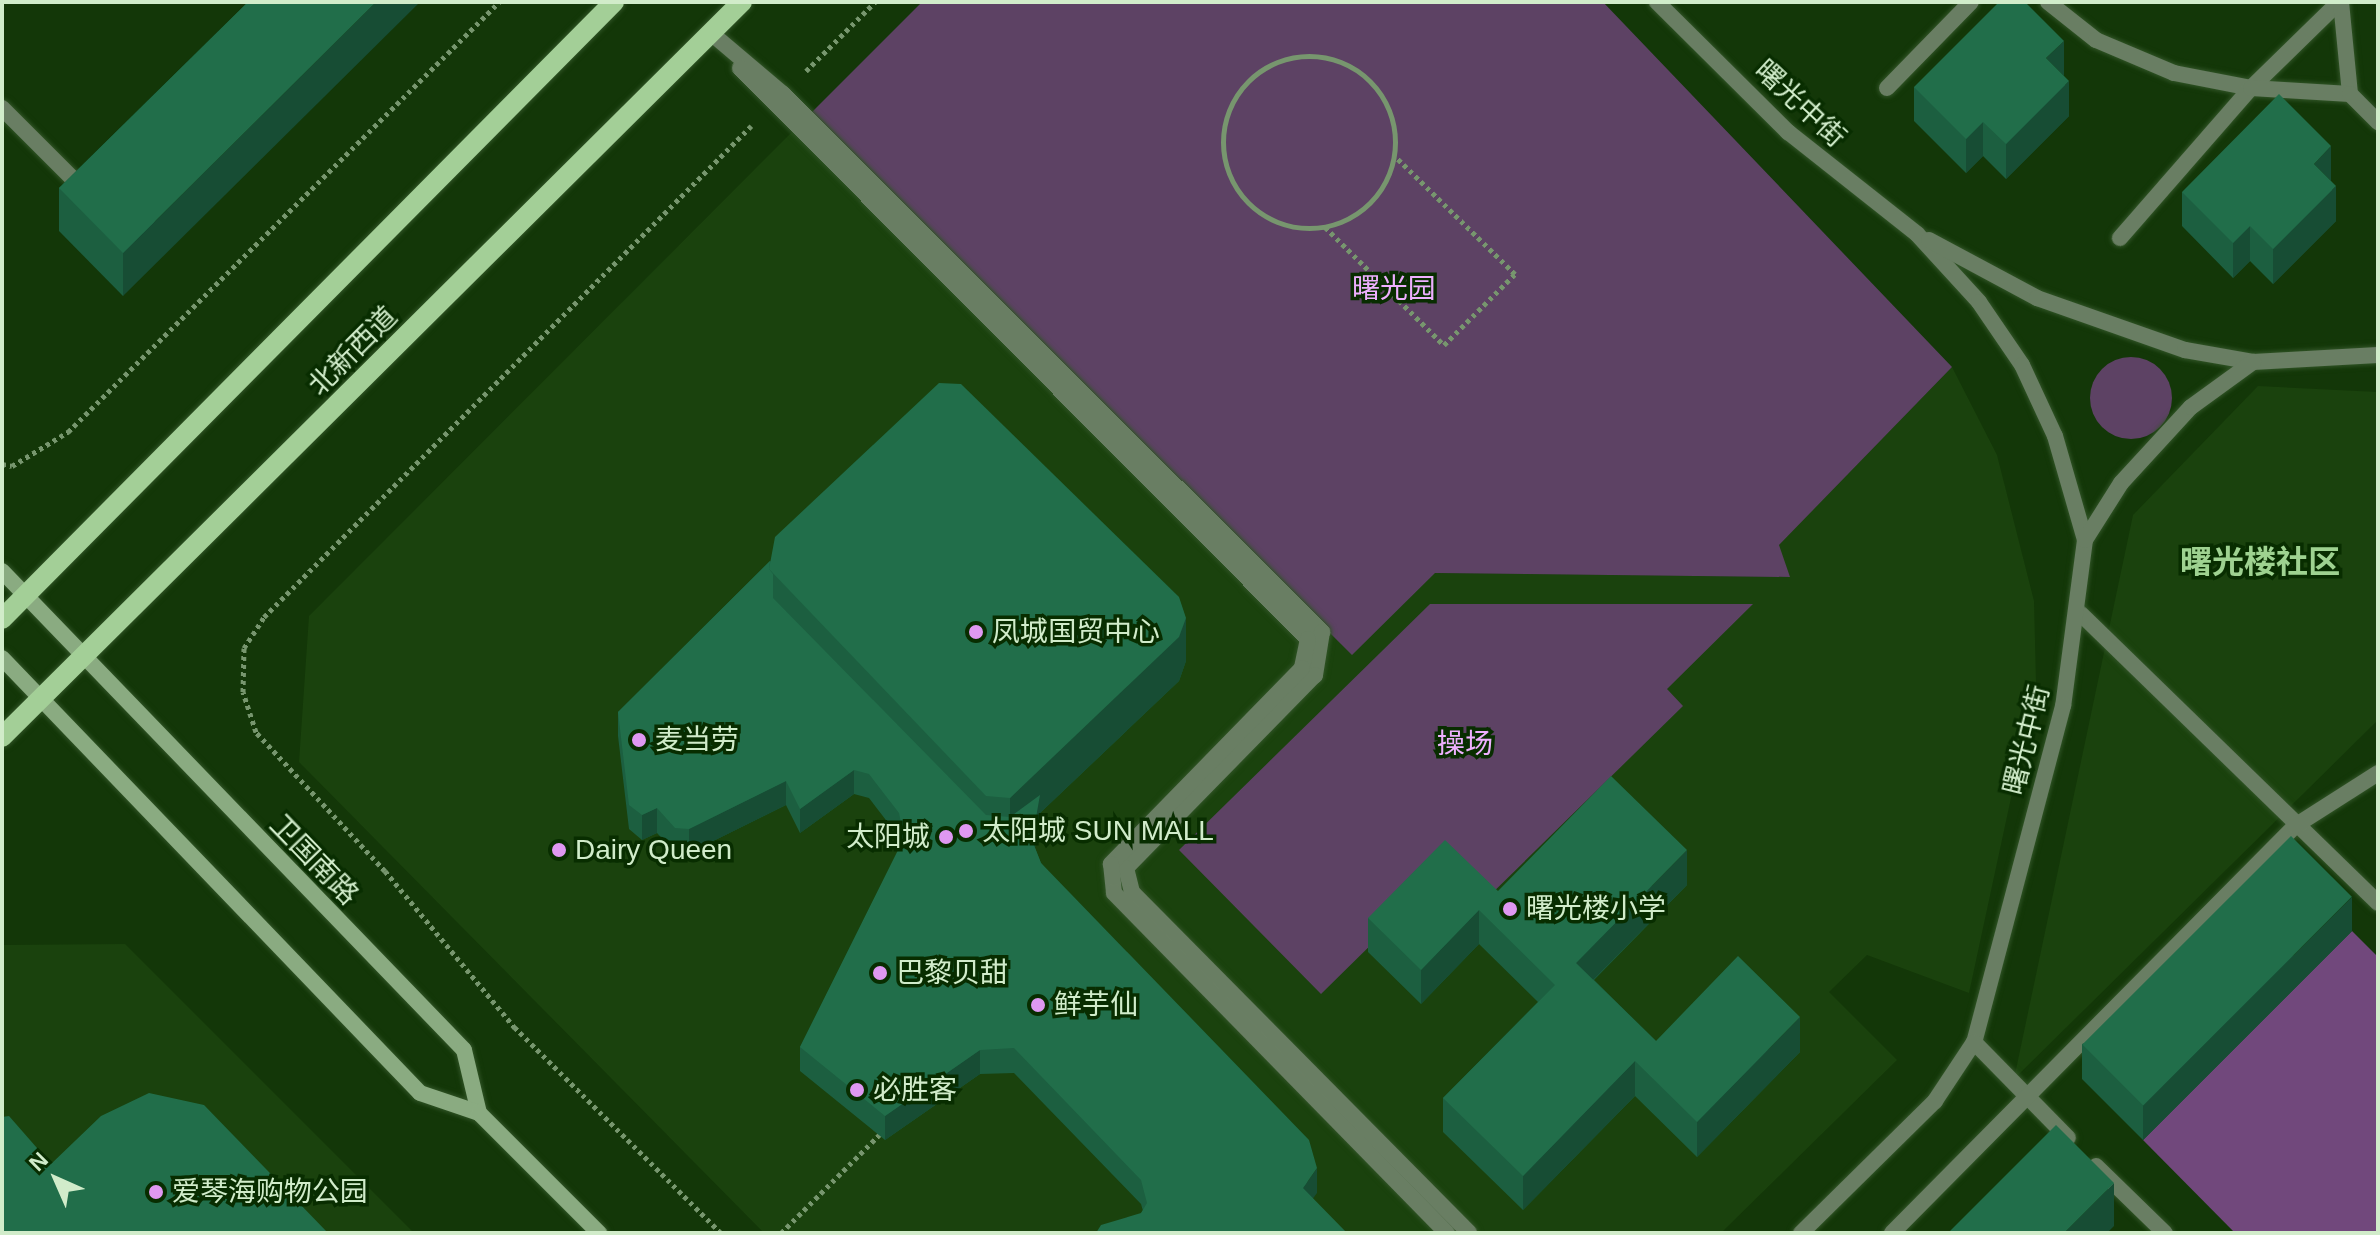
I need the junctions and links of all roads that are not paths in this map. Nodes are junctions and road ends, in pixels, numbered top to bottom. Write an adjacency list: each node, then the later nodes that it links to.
1 (614, 2): 21 (main road)
2 (742, 2): 7 (main road, 北新西道)
3 (1657, 2): 15 (street, 曙光中街)
4 (1971, 2): 8 (street)
5 (2048, 2): 9 (street)
6 (2340, 2): 9 (street); 10 (street)
7 (711, 33): 11 (street); 25 (main road, 北新西道)
8 (1887, 88)
9 (2251, 88): 10 (street); 16 (street)
10 (2350, 94): 13 (street)
11 (777, 100): 35 (street); 36 (street)
12 (2, 108): 14 (street)
13 (2378, 122)
14 (102, 165)
15 (1917, 234): 18 (street, 曙光中街); 19 (street, 曙光中街)
16 (2120, 238)
17 (2378, 355): 18 (street, 曙光中街)
18 (2253, 362): 19 (street)
19 (2085, 540): 22 (street, 曙光中街)
20 (2, 571): 21 (main road, 卫国南路)
21 (26, 596): 23 (main road); 25 (main road, 卫国南路)
22 (2081, 614): 29 (street); 31 (street, 曙光中街)
23 (2, 619)
24 (2, 658): 26 (main road)
25 (82, 658): 26 (main road, 北新西道); 33 (main road, 卫国南路)
26 (39, 699): 27 (main road, 北新西道); 33 (main road)
27 (2, 737)
28 (2378, 773): 29 (street)
29 (2295, 826): 30 (street); 32 (street)
30 (2378, 903)
31 (1974, 1042): 32 (street); 37 (street, 曙光中街)
32 (2026, 1097): 38 (street); 39 (street)
33 (479, 1113): 34 (main road)
34 (599, 1233)
35 (1447, 1233)
36 (1469, 1233)
37 (1801, 1233)
38 (1892, 1233)
39 (2165, 1233)

